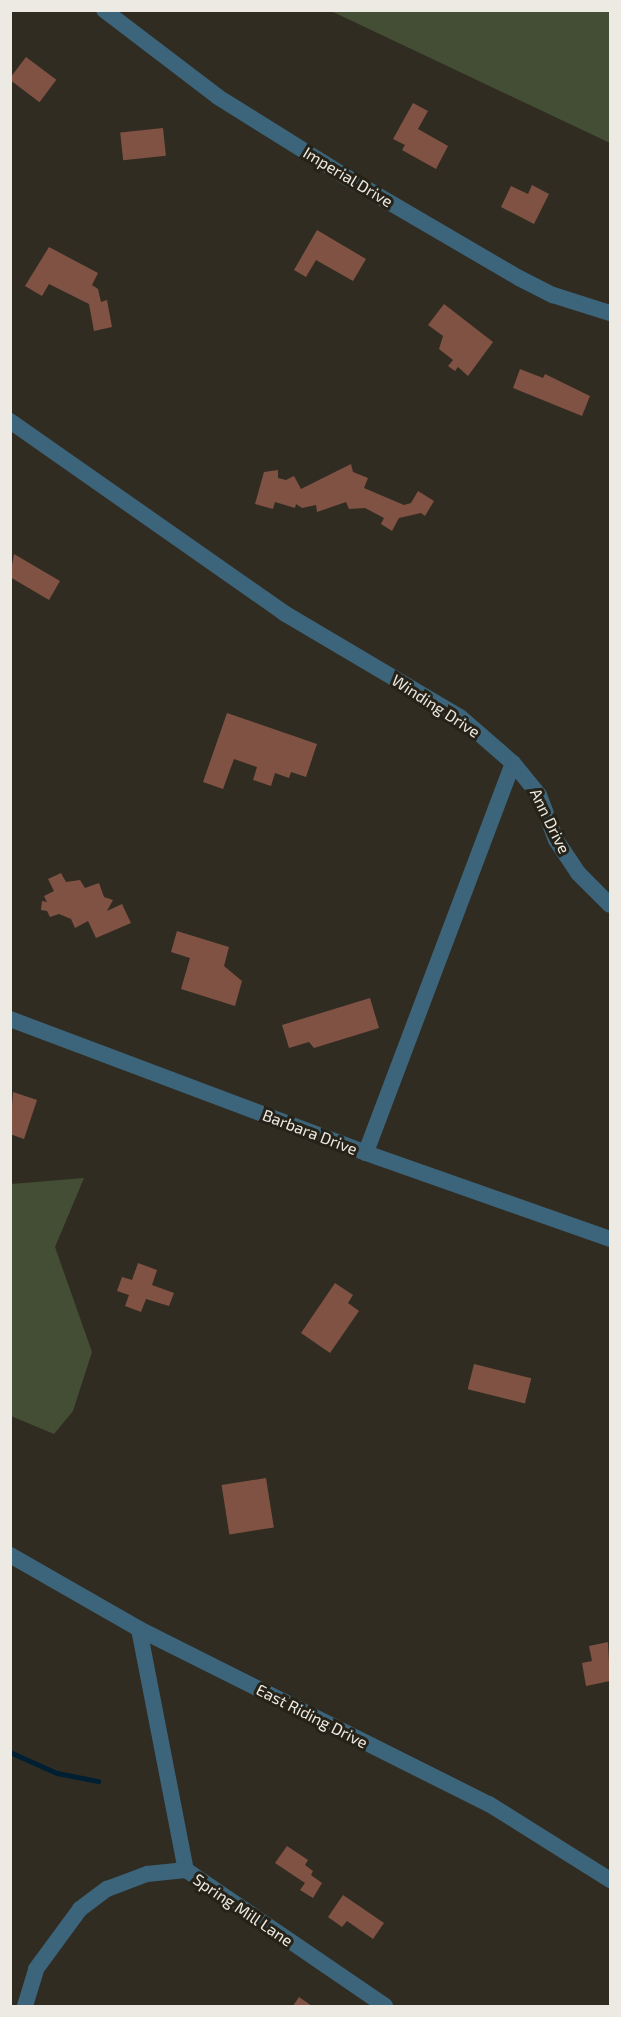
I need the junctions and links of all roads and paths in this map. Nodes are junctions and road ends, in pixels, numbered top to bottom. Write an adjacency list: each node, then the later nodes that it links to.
1 (104, 10): 2 (street, Imperial Drive)
2 (610, 313)
3 (10, 421): 4 (street, Winding Drive)
4 (513, 763): 5 (street, Ann Drive); 7 (street)
5 (610, 905)
6 (10, 1019): 7 (street, Barbara Drive)
7 (366, 1153): 8 (street, Barbara Drive)
8 (610, 1239)
9 (10, 1555): 10 (street, East Riding Drive)
10 (139, 1629): 11 (street, Spring Mill Lane); 12 (street, East Riding Drive)
11 (186, 1870): 13 (street); 14 (street, Spring Mill Lane)
12 (610, 1881)
13 (25, 2007)
14 (385, 2007)

